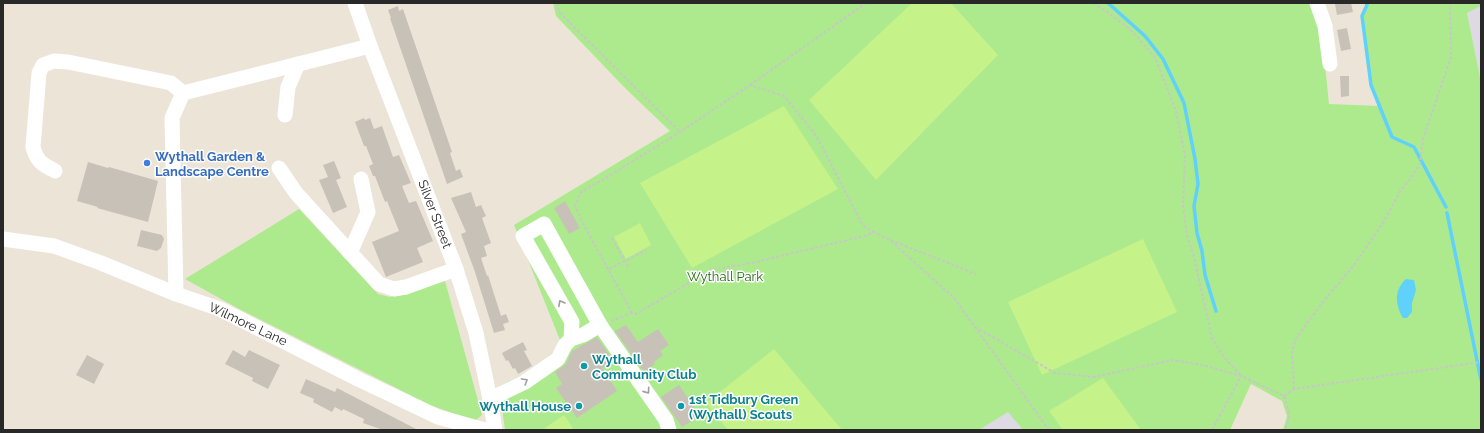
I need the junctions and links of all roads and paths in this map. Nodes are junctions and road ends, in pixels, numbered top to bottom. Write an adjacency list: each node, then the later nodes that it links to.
1 (356, 3): 7 (street, Silver Street)
2 (557, 3): 13 (path)
3 (866, 3): 10 (path)
4 (1094, 3): 34 (path)
5 (1317, 3): 9 (street)
6 (1450, 3): 35 (path)
7 (370, 46): 8 (street); 25 (street, Silver Street)
8 (298, 64): 11 (street); 12 (street)
9 (1330, 64)
10 (750, 85): 13 (path); 17 (path)
11 (183, 93): 15 (street); 28 (street)
12 (285, 115)
13 (680, 132): 26 (path)
14 (279, 168): 22 (street)
15 (55, 171)
16 (361, 179): 22 (street)
17 (874, 232): 20 (path); 29 (path)
18 (612, 238): 23 (path)
19 (3, 239): 28 (street, Wilmore Lane)
20 (890, 240): 27 (path); 31 (path)
21 (646, 250): 23 (path)
22 (350, 253): 25 (street)
23 (625, 261): 24 (path); 26 (path)
24 (629, 268)
25 (456, 269): 37 (street, Silver Street)
26 (609, 269): 29 (path)
27 (976, 274)
28 (176, 294): 38 (street, Wilmore Lane)
29 (632, 313): 30 (path)
30 (600, 325): 32 (street); 32 (street, one-way to 30); 40 (street, one-way to 40)
31 (975, 327): 34 (path); 41 (path)
32 (571, 339): 37 (street, one-way to 32)
33 (1481, 362): 35 (path)
34 (1240, 376): 36 (path); 42 (path)
35 (1294, 389): 36 (path)
36 (1284, 396): 43 (path)
37 (490, 399): 39 (street, Silver Street)
38 (485, 430)
39 (495, 430)
40 (668, 430)
41 (1049, 430)
42 (1212, 430)
43 (1285, 430)

